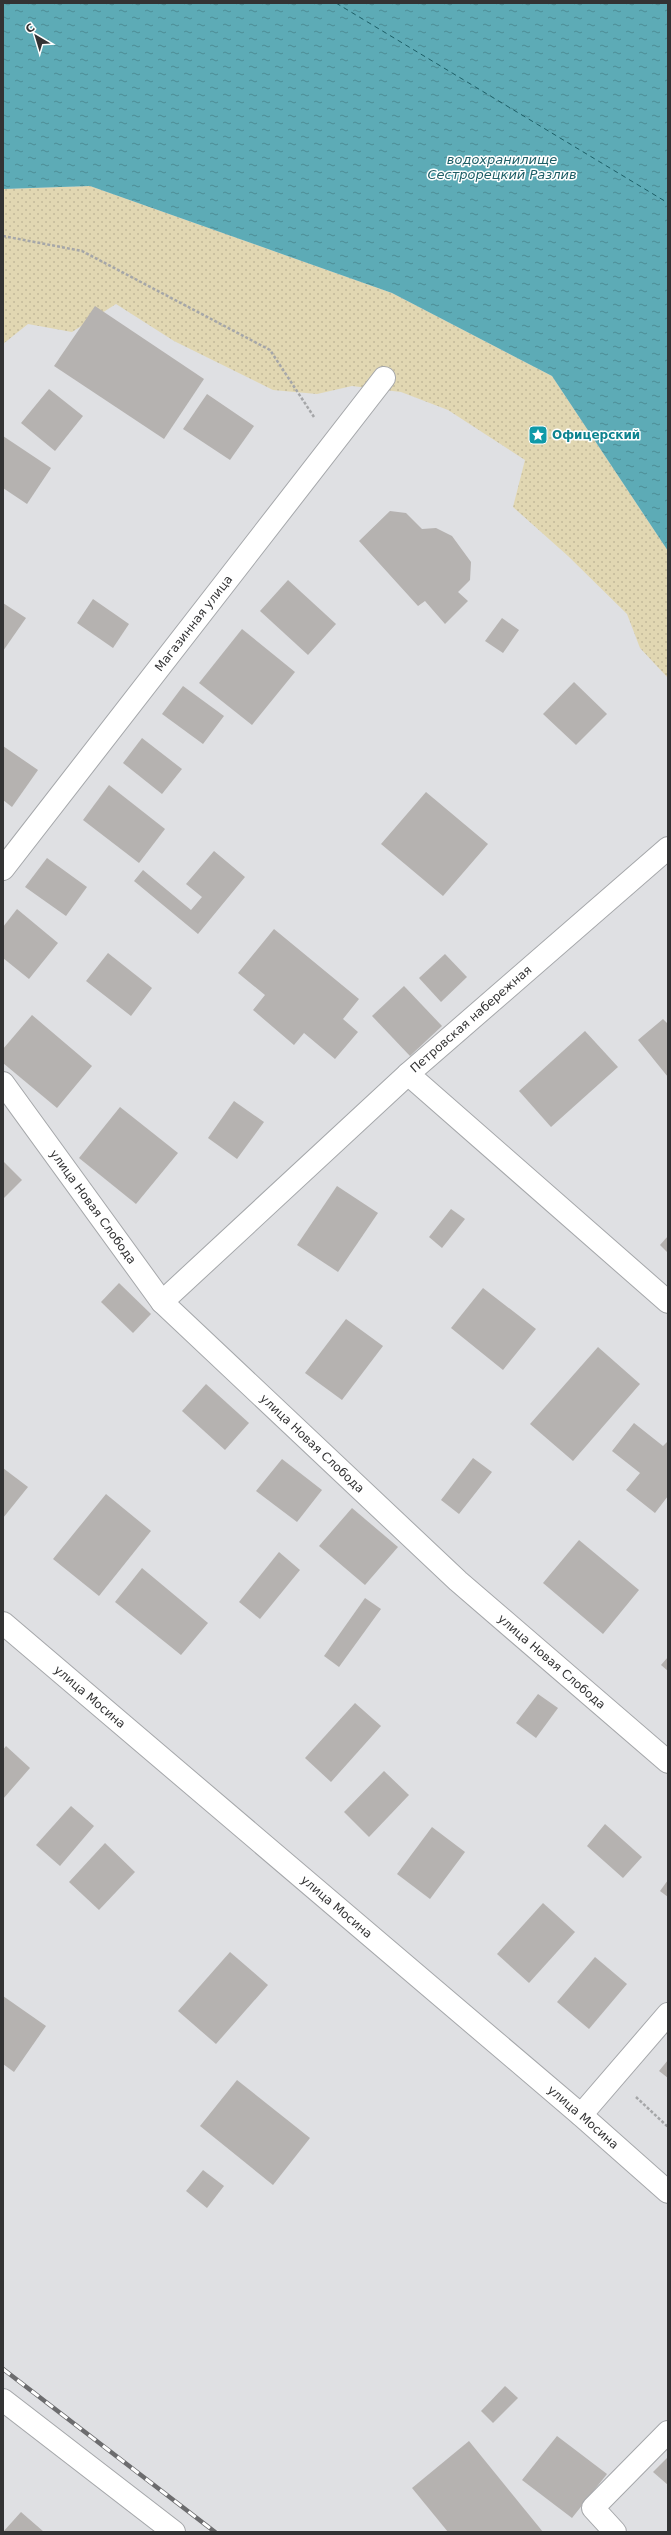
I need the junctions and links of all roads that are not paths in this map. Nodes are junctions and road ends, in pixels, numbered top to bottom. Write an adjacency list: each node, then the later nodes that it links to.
1 (384, 378): 3 (street, Магазинная улица)
2 (668, 848): 4 (street, Петровская набережная)
3 (3, 869)
4 (408, 1074): 6 (street); 7 (street, Петровская набережная)
5 (3, 1083): 6 (street, улица Новая Слобода)
6 (162, 1302): 9 (street, улица Новая Слобода)
7 (668, 1302)
8 (3, 1623): 11 (street, улица Мосина)
9 (668, 1762)
10 (668, 2014): 11 (street)
11 (581, 2115): 12 (street, улица Мосина)
12 (668, 2192)
13 (3, 2400): 15 (street)
14 (668, 2432): 16 (street)
15 (174, 2532)
16 (615, 2532)

